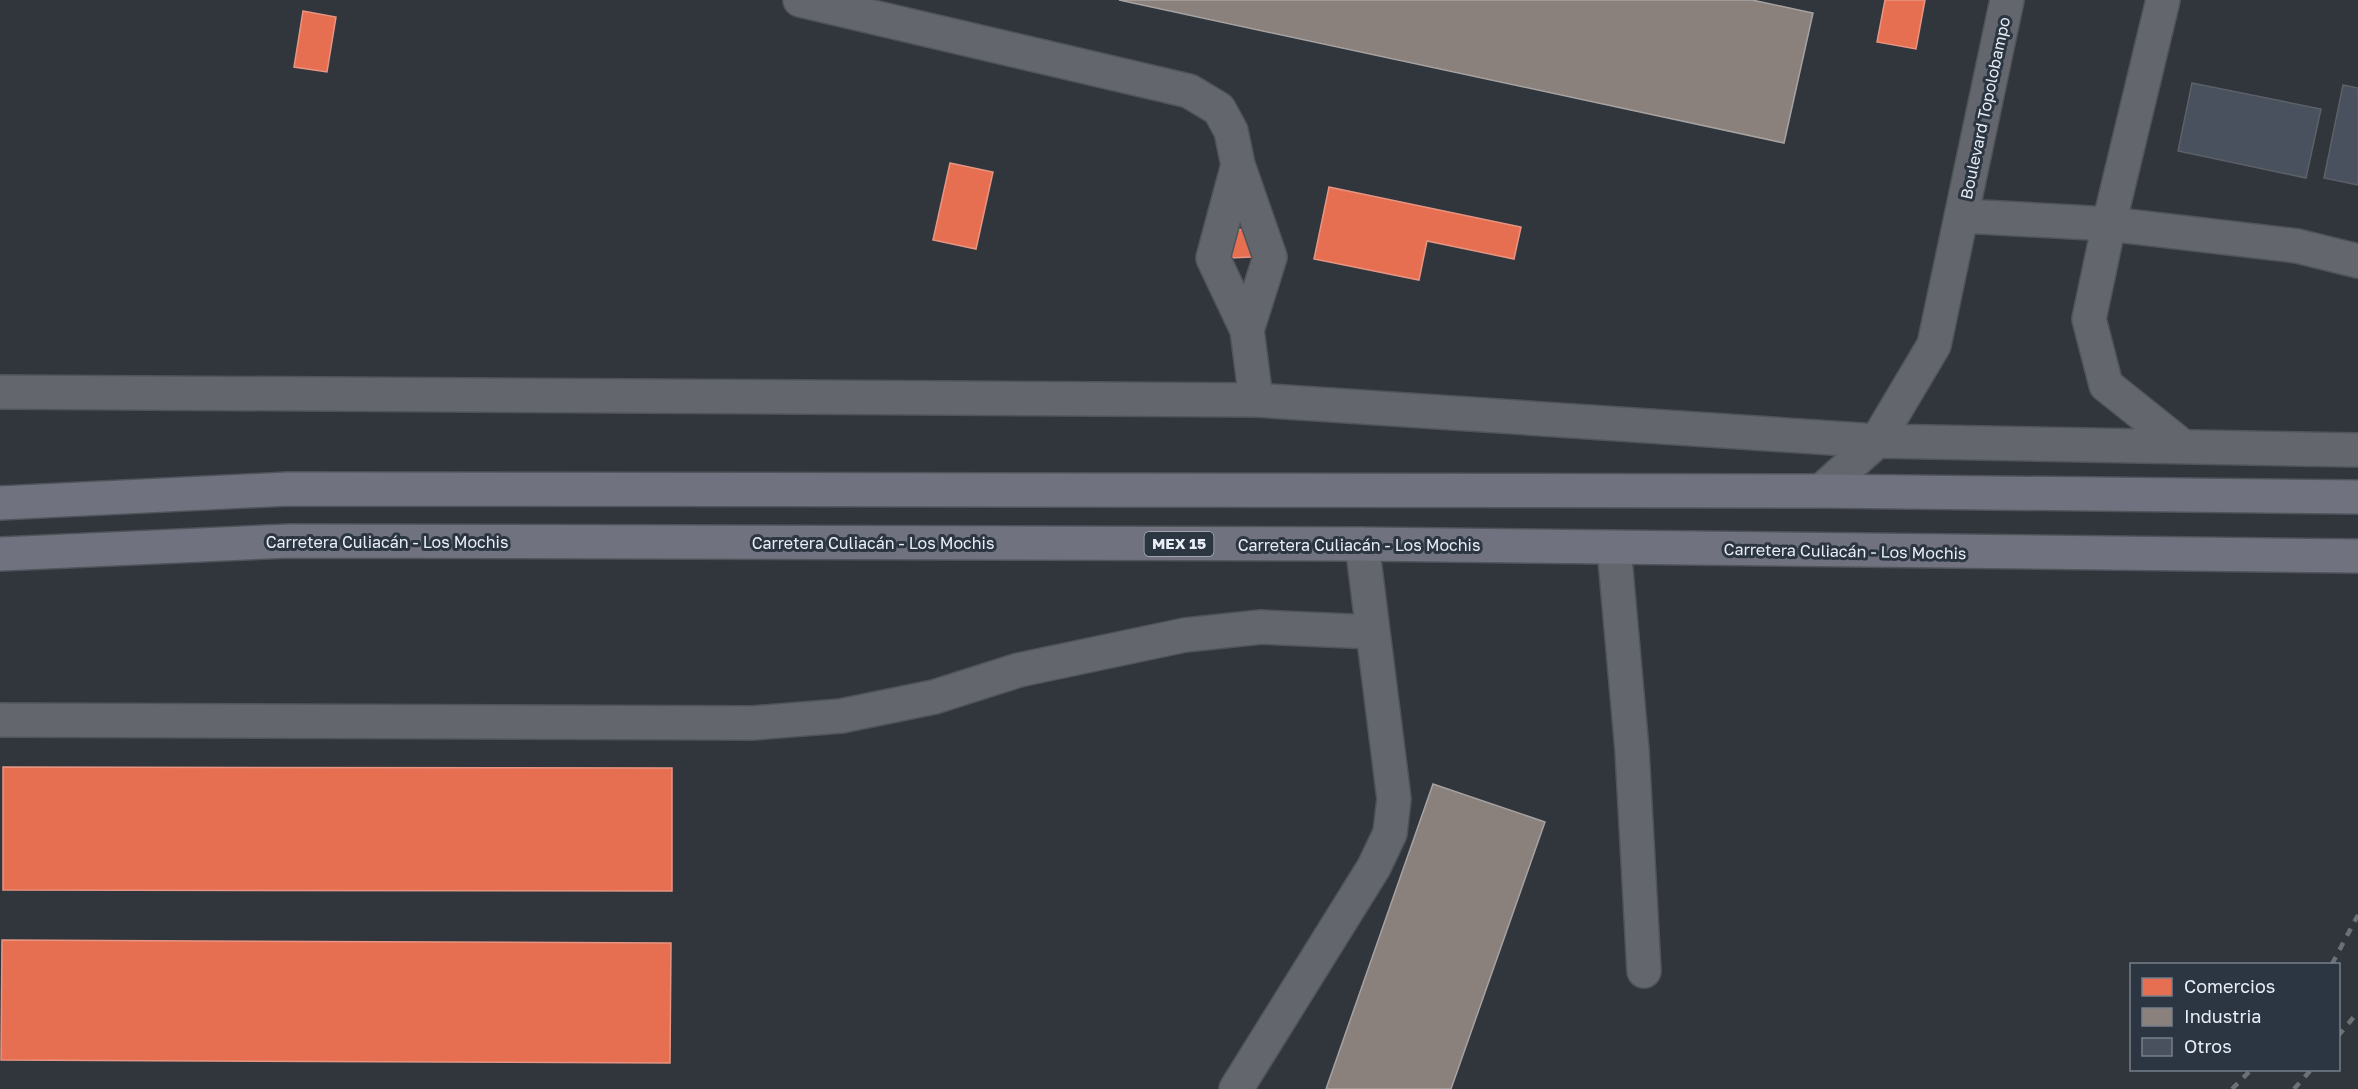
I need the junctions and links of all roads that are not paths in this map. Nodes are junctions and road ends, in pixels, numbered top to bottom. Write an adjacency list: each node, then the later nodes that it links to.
1 (800, 0): 4 (street)
2 (2007, 0): 5 (street, Boulevard Topolobampo)
3 (2163, 0): 6 (street)
4 (1238, 165): 8 (street); 8 (street)
5 (1963, 216): 6 (street); 11 (street, Boulevard Topolobampo)
6 (2109, 224): 7 (street); 12 (street)
7 (2358, 261)
8 (1247, 330): 10 (street)
9 (0, 392): 10 (street)
10 (1256, 400): 11 (street)
11 (1877, 441): 12 (street); 14 (street, Boulevard Topolobampo)
12 (2181, 445): 13 (street)
13 (2358, 450)
14 (1821, 491): 15 (highway); 16 (highway)
15 (2358, 496)
16 (0, 503)
17 (1362, 544): 18 (highway, Carretera Culiacán - Los Mochis / MEX 15); 19 (highway, Carretera Culiacán - Los Mochis / MEX 15); 21 (street)
18 (1614, 548): 20 (highway, Carretera Culiacán - Los Mochis / MEX 15); 23 (street)
19 (0, 554)
20 (2358, 556)
21 (1373, 632): 22 (street); 24 (street)
22 (0, 720)
23 (1644, 971)
24 (1236, 1089)

